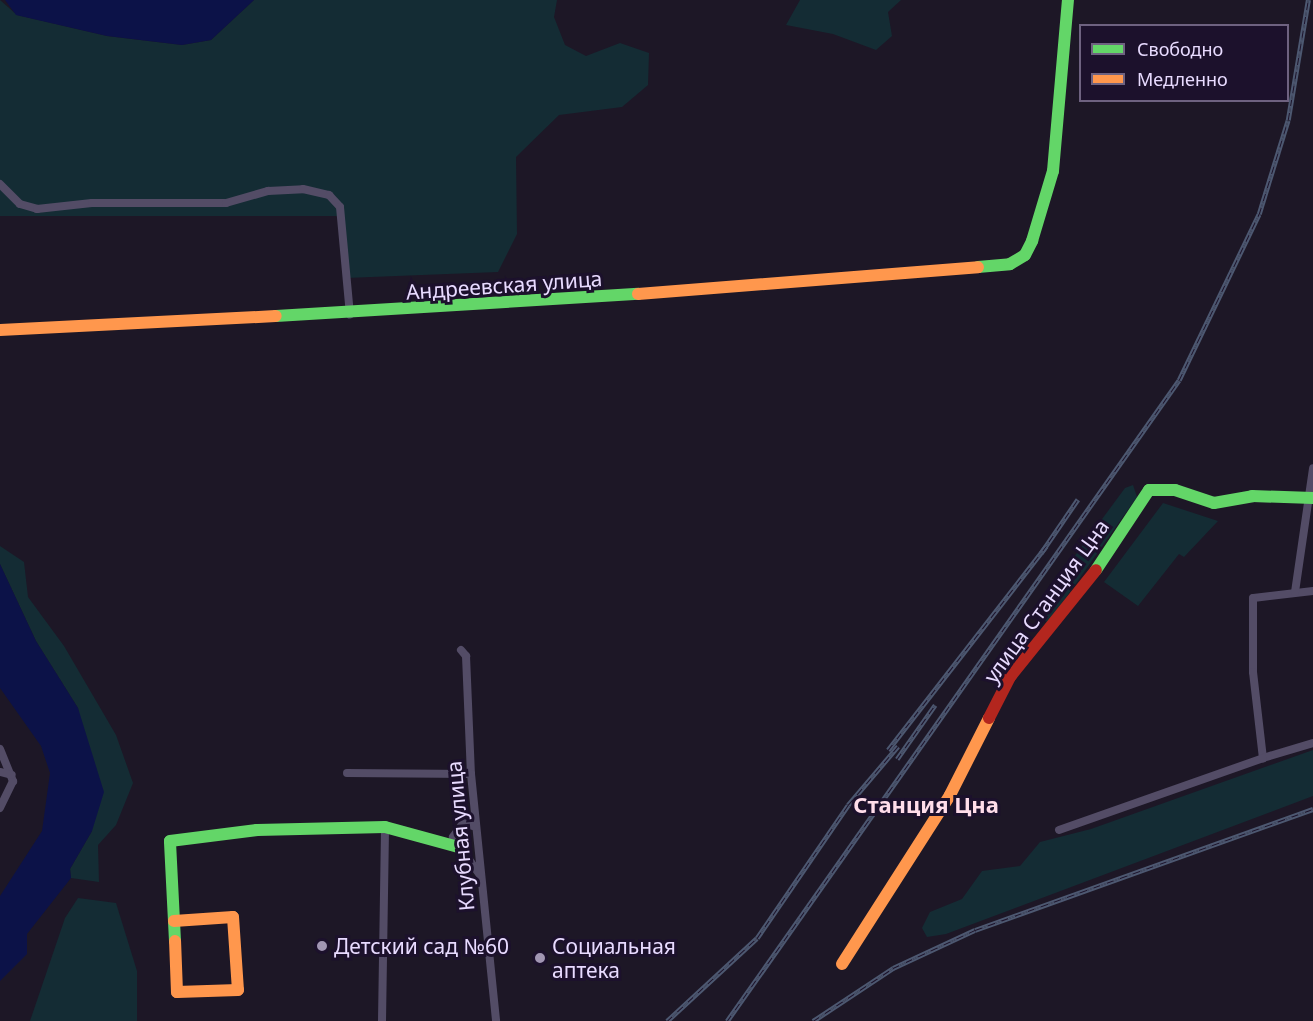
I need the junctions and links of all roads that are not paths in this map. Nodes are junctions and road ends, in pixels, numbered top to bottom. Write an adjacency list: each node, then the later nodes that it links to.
1 (1068, 0): 3 (street, Андреевская улица)
2 (0, 183): 3 (street)
3 (350, 315): 4 (street, Андреевская улица)
4 (0, 330)
5 (1313, 468): 6 (street)
6 (1311, 498): 8 (street); 24 (street, улица Станция Цна)
7 (1313, 591): 8 (street)
8 (1295, 592): 12 (street)
9 (461, 650): 15 (street, Клубная улица)
10 (1313, 743): 12 (street)
11 (0, 749): 16 (street)
12 (1263, 758): 20 (street)
13 (0, 772): 16 (street)
14 (347, 773): 15 (street)
15 (471, 774): 19 (street, Клубная улица)
16 (12, 775): 17 (street)
17 (0, 808)
18 (385, 827): 21 (street); 23 (street); 25 (street)
19 (476, 827): 21 (street); 22 (street, Клубная улица)
20 (1059, 830)
21 (458, 847): 22 (street)
22 (481, 877): 26 (street, Клубная улица)
23 (174, 921): 23 (street)
24 (842, 964)
25 (382, 1021)
26 (496, 1021)

